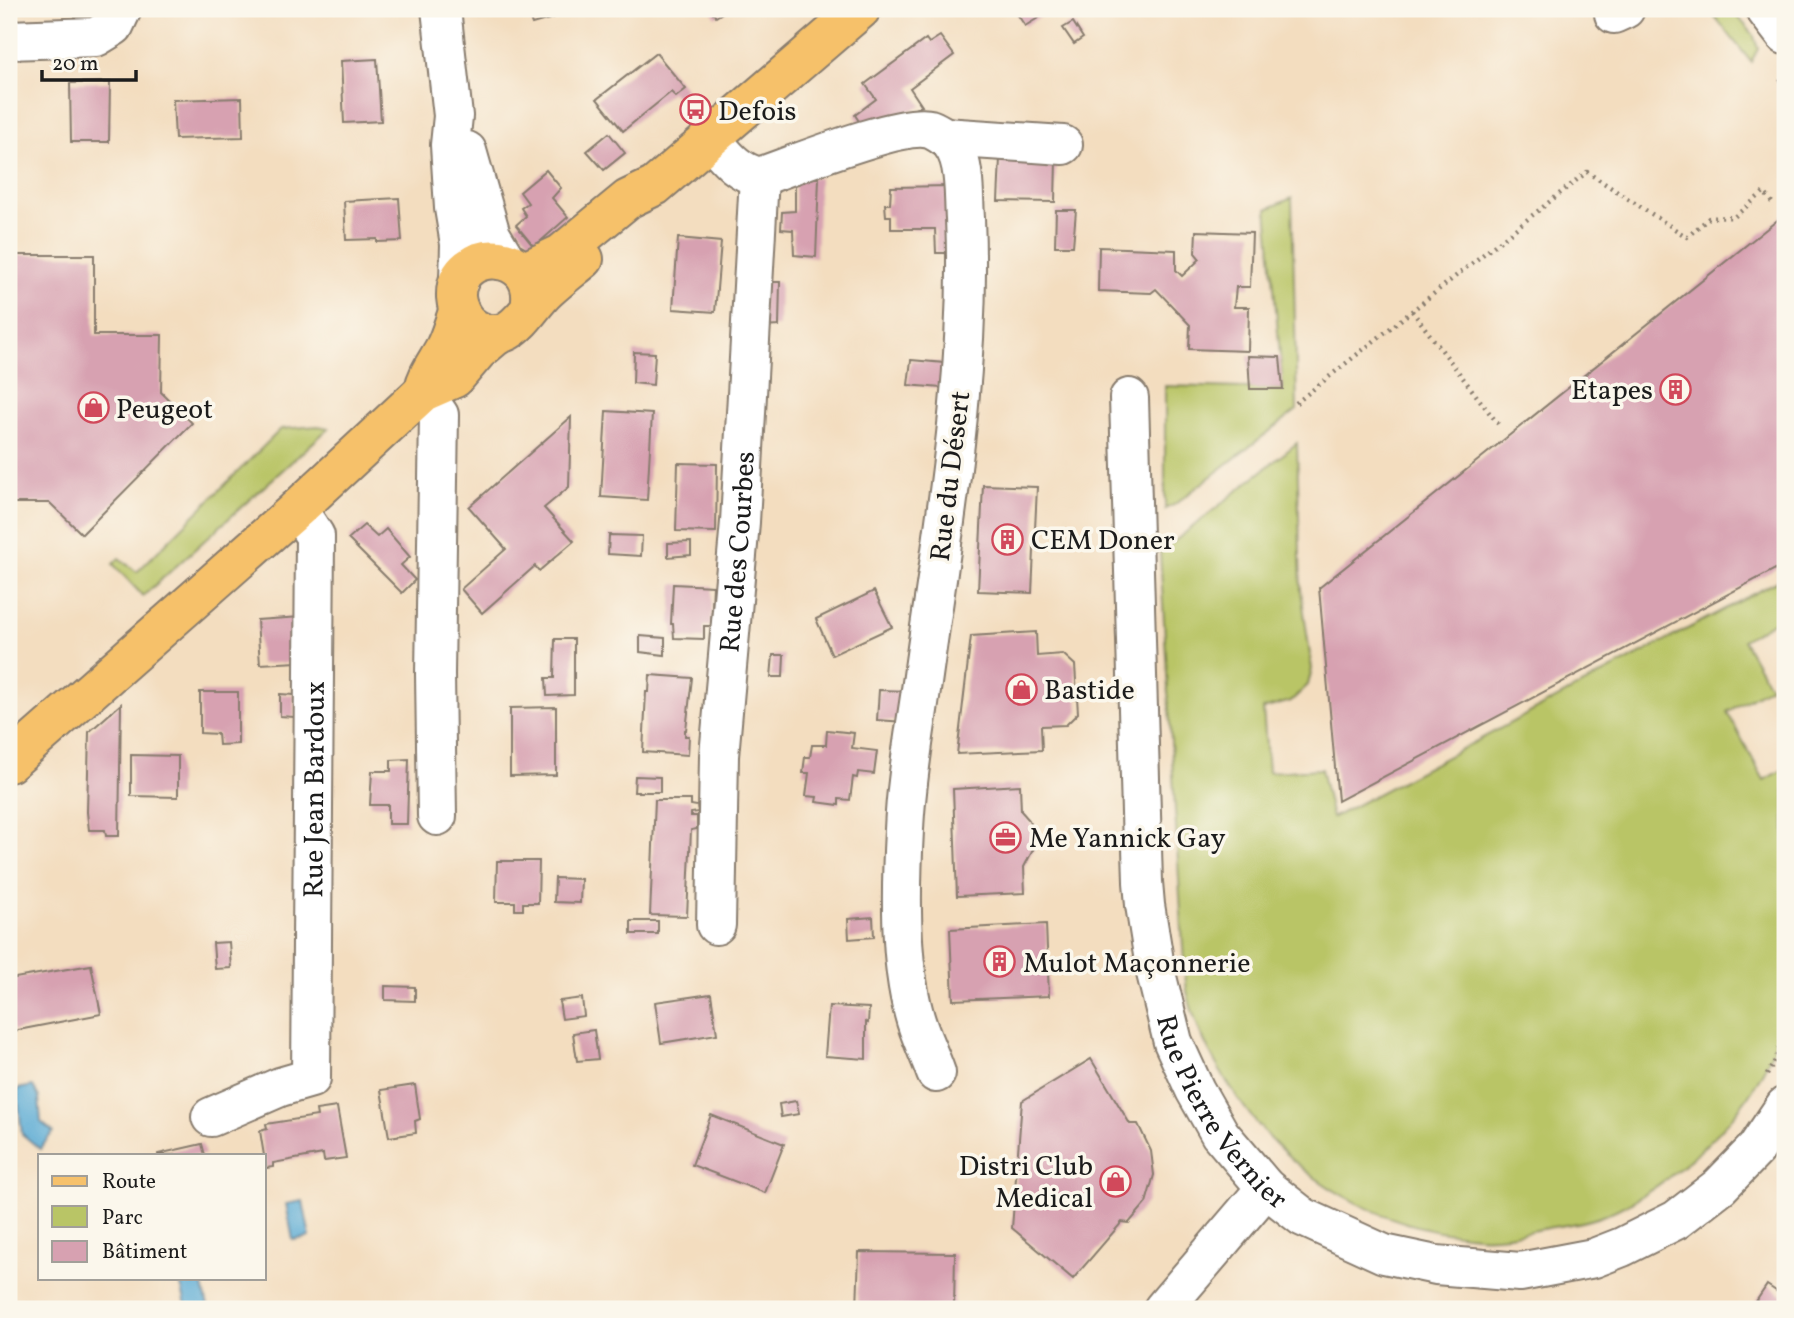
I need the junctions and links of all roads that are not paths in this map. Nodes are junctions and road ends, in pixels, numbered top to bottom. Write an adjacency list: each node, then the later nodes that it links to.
1 (122, 9): 6 (street)
2 (441, 9): 7 (street)
3 (861, 9): 9 (main road)
4 (1765, 9): 5 (street)
5 (1785, 35)
6 (9, 40)
7 (453, 117): 12 (street); 13 (street)
8 (944, 137): 10 (street); 11 (street); 21 (street, Rue du Désert)
9 (711, 139): 11 (street); 12 (main road)
10 (1063, 145)
11 (759, 177): 20 (street, Rue des Courbes)
12 (520, 280): 13 (main road); 14 (main road)
13 (459, 295): 14 (main road); 15 (main road)
14 (498, 334): 15 (main road)
15 (424, 392): 17 (main road); 19 (street)
16 (1129, 398): 24 (street, Rue Pierre Vernier)
17 (297, 509): 18 (main road); 23 (street, Rue Jean Bardoux)
18 (9, 763)
19 (437, 817)
20 (716, 925)
21 (936, 1073)
22 (1774, 1093): 24 (street, Rue Pierre Vernier)
23 (211, 1117)
24 (1266, 1188): 25 (street)
25 (1163, 1309)

